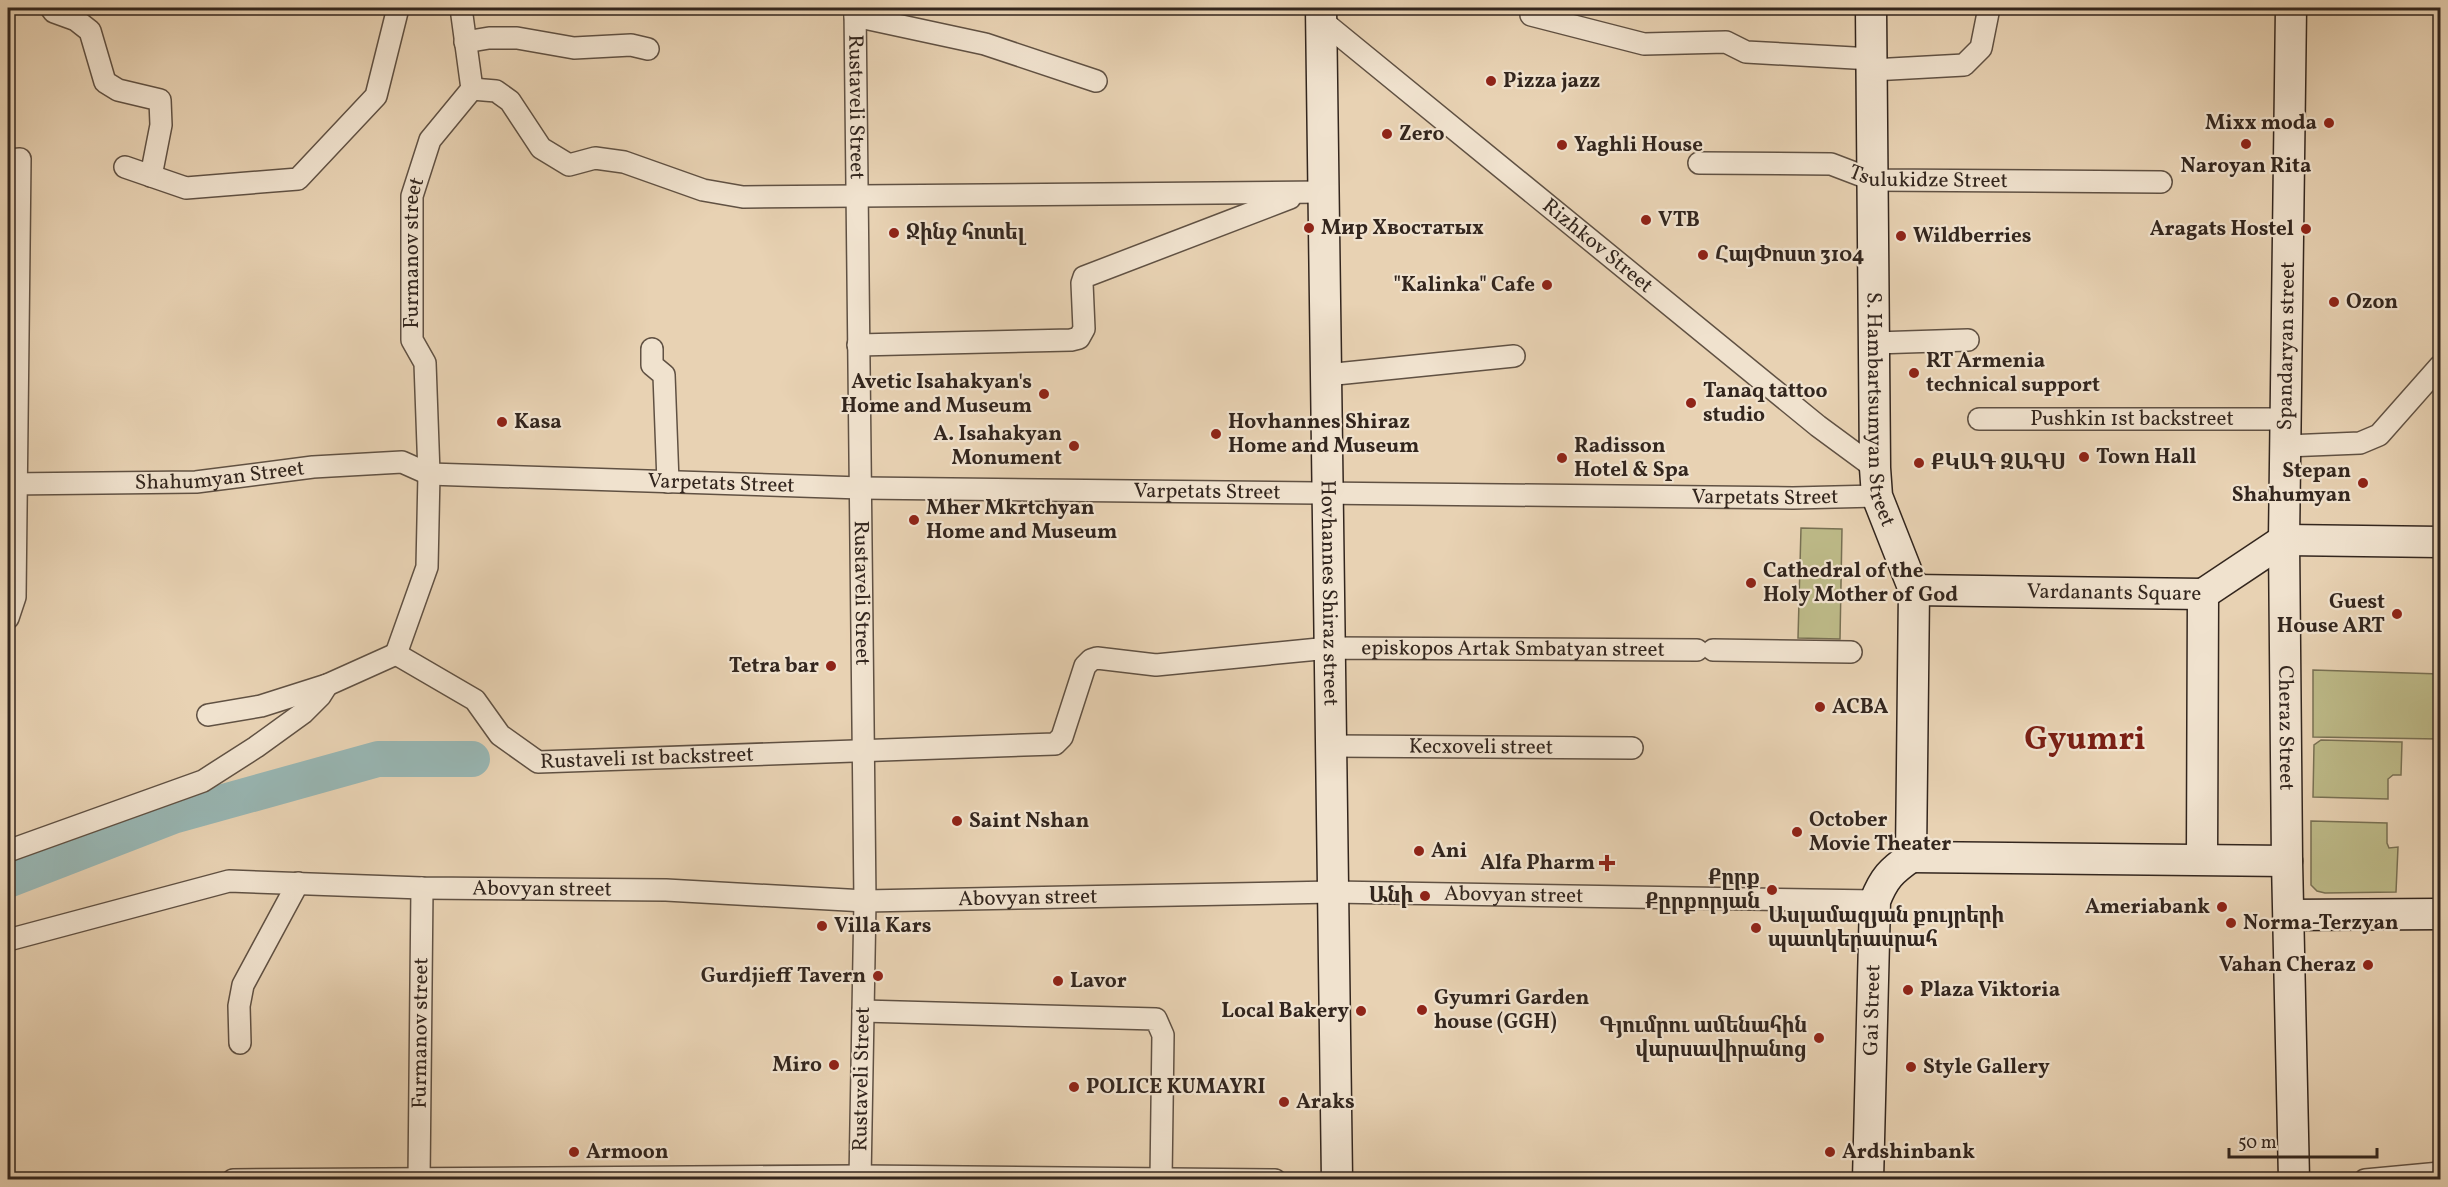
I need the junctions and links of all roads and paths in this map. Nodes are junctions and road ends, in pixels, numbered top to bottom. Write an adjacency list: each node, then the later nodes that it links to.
1 (51, 8): 18 (street)
2 (398, 8): 18 (street)
3 (461, 8): 10 (street)
4 (1871, 8): 12 (main road, S. Hambartsumyan Street)
5 (1989, 8): 12 (street)
6 (2290, 8): 31 (main road, Spandaryan street)
7 (855, 12): 13 (street); 22 (street, Rustaveli Street)
8 (1321, 14): 21 (main road, Hovhannes Shiraz street); 34 (street, Rizhkov Street)
9 (1531, 15): 12 (street)
10 (465, 42): 11 (street); 14 (street)
11 (648, 49)
12 (1872, 64): 19 (main road, S. Hambartsumyan Street)
13 (1096, 81)
14 (472, 88): 22 (street); 32 (street, Furmanov street)
15 (14, 160): 35 (street)
16 (1699, 163): 19 (street, Tsulukidze Street)
17 (125, 167): 18 (street)
18 (151, 176)
19 (1873, 180): 20 (street, Tsulukidze Street); 24 (main road, S. Hambartsumyan Street)
20 (2161, 182)
21 (1312, 193): 22 (street); 25 (street); 29 (main road, Hovhannes Shiraz street)
22 (857, 195): 25 (street, Rustaveli Street)
23 (1968, 340): 24 (street)
24 (1875, 343): 34 (main road, S. Hambartsumyan Street)
25 (858, 345): 36 (street, Rustaveli Street)
26 (652, 350): 33 (street)
27 (1514, 356): 29 (street)
28 (2440, 366): 31 (street, Pushkin 1st backstreet)
29 (1326, 375): 37 (main road, Hovhannes Shiraz street)
30 (1979, 419): 31 (street, Pushkin 1st backstreet)
31 (2286, 433): 38 (main road, Spandaryan street)
32 (429, 474): 33 (street, Varpetats Street); 35 (street, Shahumyan Street); 45 (street, Furmanov street)
33 (668, 482): 36 (street, Varpetats Street)
34 (1876, 482): 37 (street, Varpetats Street); 40 (main road, S. Hambartsumyan Street)
35 (12, 484): 42 (street)
36 (861, 488): 37 (street, Varpetats Street); 50 (street, Rustaveli Street)
37 (1328, 492): 43 (main road, Hovhannes Shiraz street)
38 (2284, 540): 39 (main road); 41 (main road); 54 (main road, Cheraz Street)
39 (2440, 542)
40 (1914, 590): 41 (main road, Vardanants Square); 52 (main road)
41 (2203, 594): 53 (main road, Vardanants Square)
42 (8, 618)
43 (1329, 648): 44 (street, episkopos Artak Smbatyan street); 48 (main road, Hovhannes Shiraz street); 50 (street, episkopos Artak Smbatyan street)
44 (1851, 652)
45 (396, 654): 46 (street); 50 (street, Rustaveli 1st backstreet)
46 (327, 685): 47 (street); 51 (street)
47 (208, 715)
48 (1331, 746): 49 (street, Kecxoveli street); 57 (main road, Hovhannes Shiraz street)
49 (1632, 748)
50 (864, 751): 58 (street, Rustaveli Street)
51 (8, 851)
52 (1911, 857): 53 (main road); 59 (main road, Gai Street)
53 (2202, 859): 54 (main road)
54 (2287, 861): 61 (main road, Cheraz Street)
55 (298, 883): 56 (street, Abovyan street); 62 (street, Abovyan street); 64 (street)
56 (422, 888): 58 (street, Abovyan street); 66 (street, Furmanov street)
57 (1333, 892): 58 (street, Abovyan street); 59 (street, Abovyan street); 73 (main road, Hovhannes Shiraz street)
58 (865, 901): 63 (street, Rustaveli Street)
59 (1875, 901): 74 (main road, Gai Street)
60 (2440, 914): 61 (main road)
61 (2289, 915): 75 (main road, Cheraz Street)
62 (8, 940)
63 (863, 1011): 67 (street, Rustaveli Street); 70 (street)
64 (240, 1043)
65 (2440, 1173): 76 (street)
66 (419, 1178): 67 (street); 69 (street)
67 (860, 1178): 68 (street)
68 (977, 1178): 70 (street)
69 (233, 1179)
70 (1161, 1179): 71 (street)
71 (1251, 1179): 72 (street)
72 (1275, 1179)
73 (1337, 1179)
74 (1868, 1179)
75 (2294, 1179)
76 (2365, 1179)

